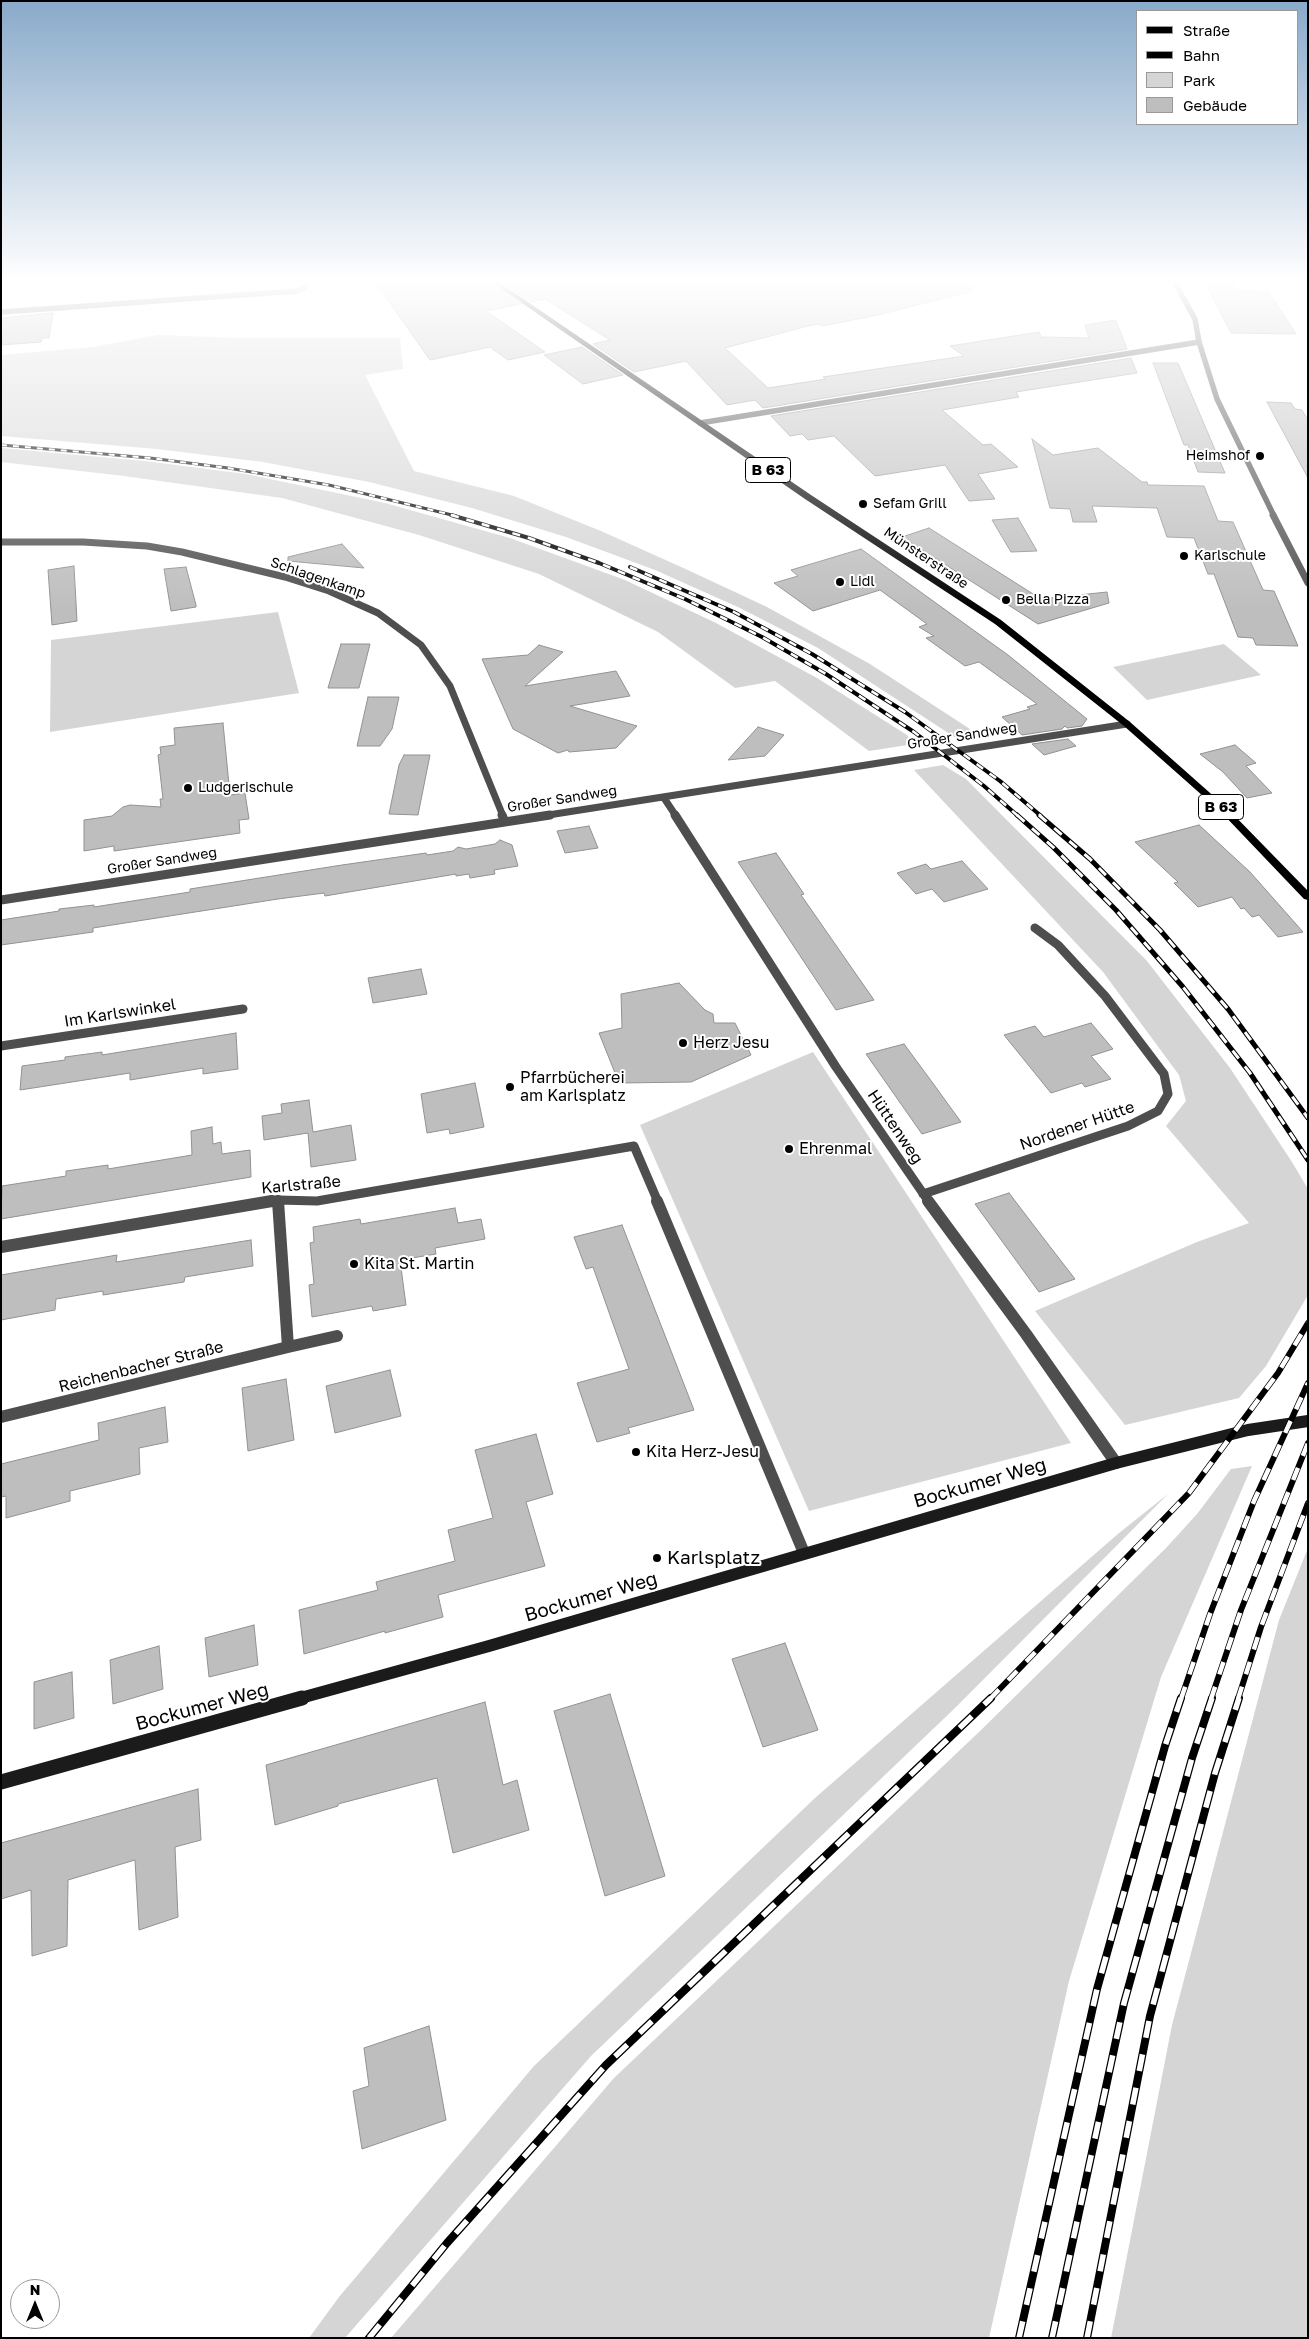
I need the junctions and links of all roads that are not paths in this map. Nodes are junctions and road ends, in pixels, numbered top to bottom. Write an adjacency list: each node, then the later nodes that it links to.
1 (655, 392): 4 (main road, Münsterstraße / B 63)
2 (890, 392): 4 (street)
3 (1215, 392): 6 (street)
4 (700, 423): 7 (main road, Münsterstraße / B 63)
5 (1, 542): 9 (street, Schlagenkamp)
6 (1308, 583)
7 (1127, 724): 8 (street, Großer Sandweg); 10 (main road, Münsterstraße / B 63)
8 (664, 798): 9 (street, Großer Sandweg); 15 (street, Hüttenweg)
9 (506, 822): 11 (street, Großer Sandweg)
10 (1308, 897)
11 (1, 900)
12 (1035, 928): 15 (street, Nordener Hütte)
13 (242, 1008): 14 (street, Im Karlswinkel)
14 (1, 1046)
15 (922, 1194): 22 (street, Hüttenweg)
16 (278, 1200): 17 (street, Karlstraße); 19 (street); 23 (street, Karlstraße)
17 (1, 1247)
18 (337, 1336): 19 (street, Reichenbacher Straße)
19 (288, 1347): 20 (street, Reichenbacher Straße)
20 (1, 1417)
21 (1308, 1421): 22 (main road, Bockumer Weg)
22 (1116, 1463): 23 (main road, Bockumer Weg)
23 (804, 1553): 24 (main road, Bockumer Weg)
24 (1, 1782)

